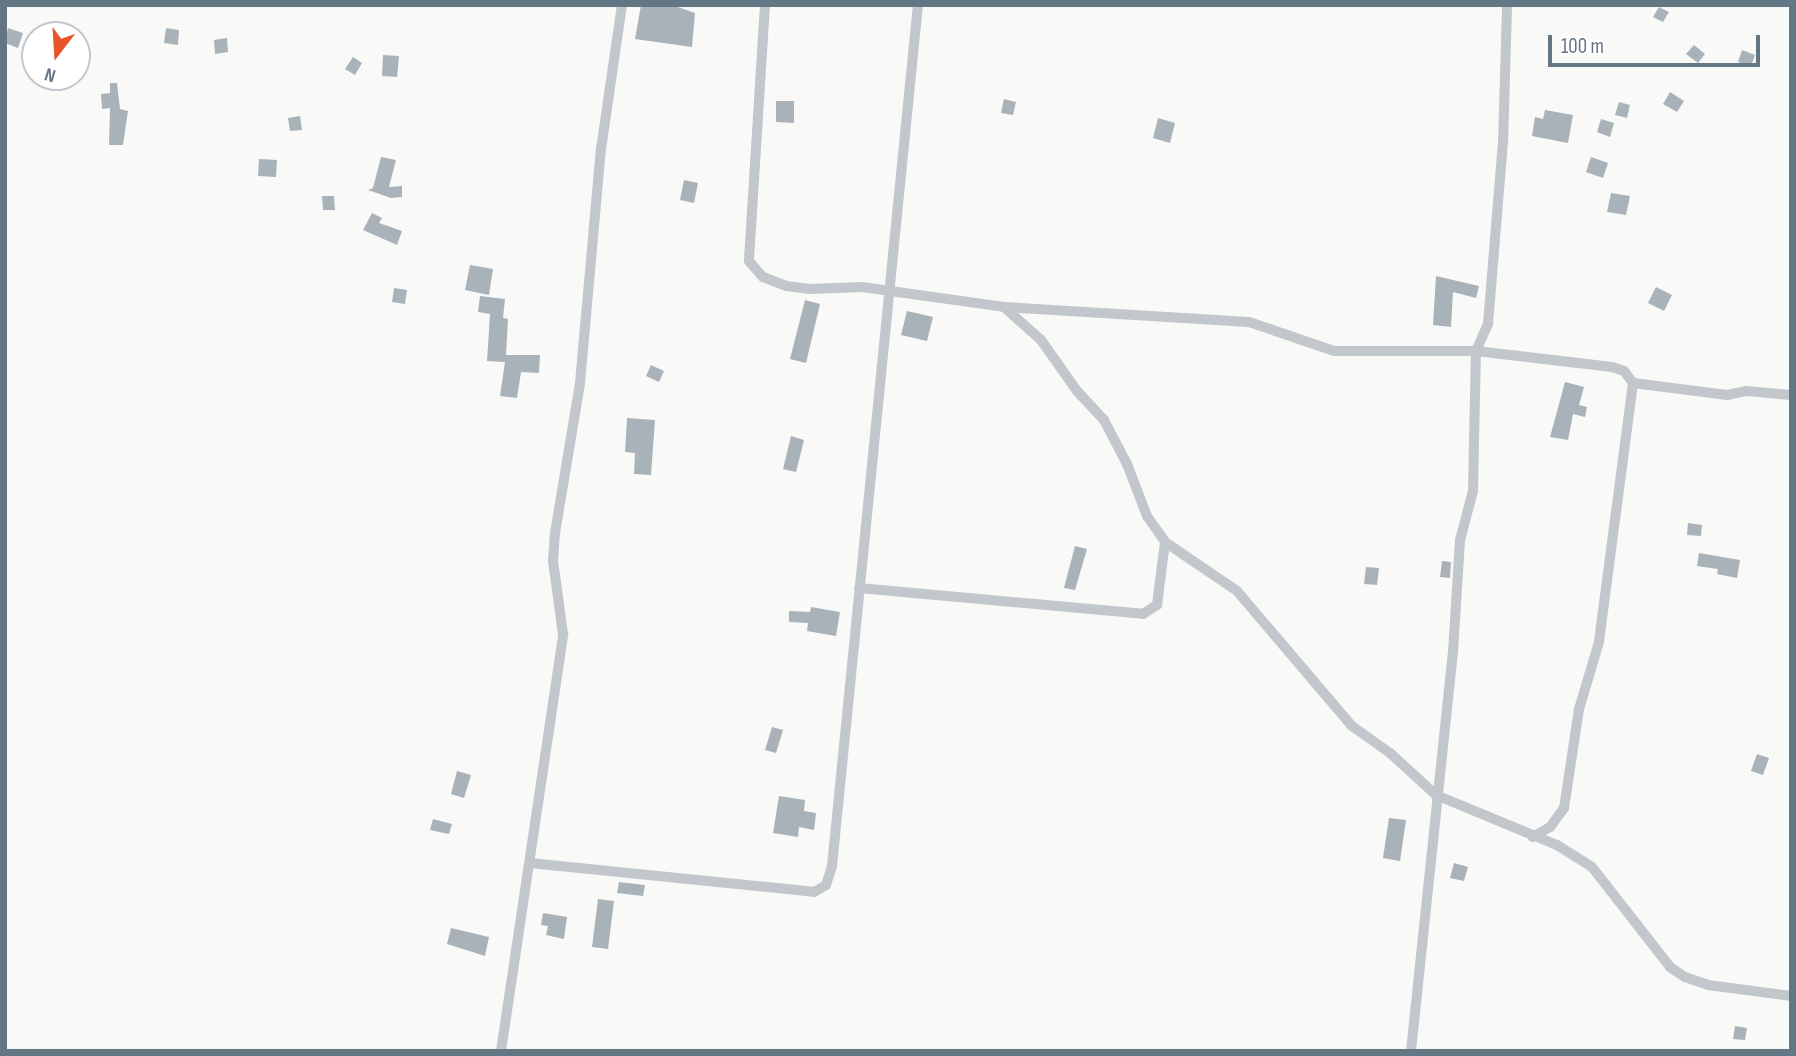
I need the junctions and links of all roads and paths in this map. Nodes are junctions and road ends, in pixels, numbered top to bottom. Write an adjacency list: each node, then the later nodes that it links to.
1 (622, 5): 14 (street)
2 (765, 5): 5 (street)
3 (918, 5): 5 (street)
4 (1507, 5): 7 (street)
5 (888, 290): 6 (street); 11 (street)
6 (1004, 307): 7 (street); 10 (street)
7 (1476, 351): 8 (street); 12 (street)
8 (1633, 383): 9 (street); 13 (street)
9 (1791, 395)
10 (1165, 542): 11 (street); 12 (street)
11 (859, 588): 14 (street)
12 (1436, 795): 13 (street); 17 (street)
13 (1533, 837): 15 (street)
14 (530, 863): 16 (street)
15 (1791, 996)
16 (501, 1051)
17 (1411, 1051)

